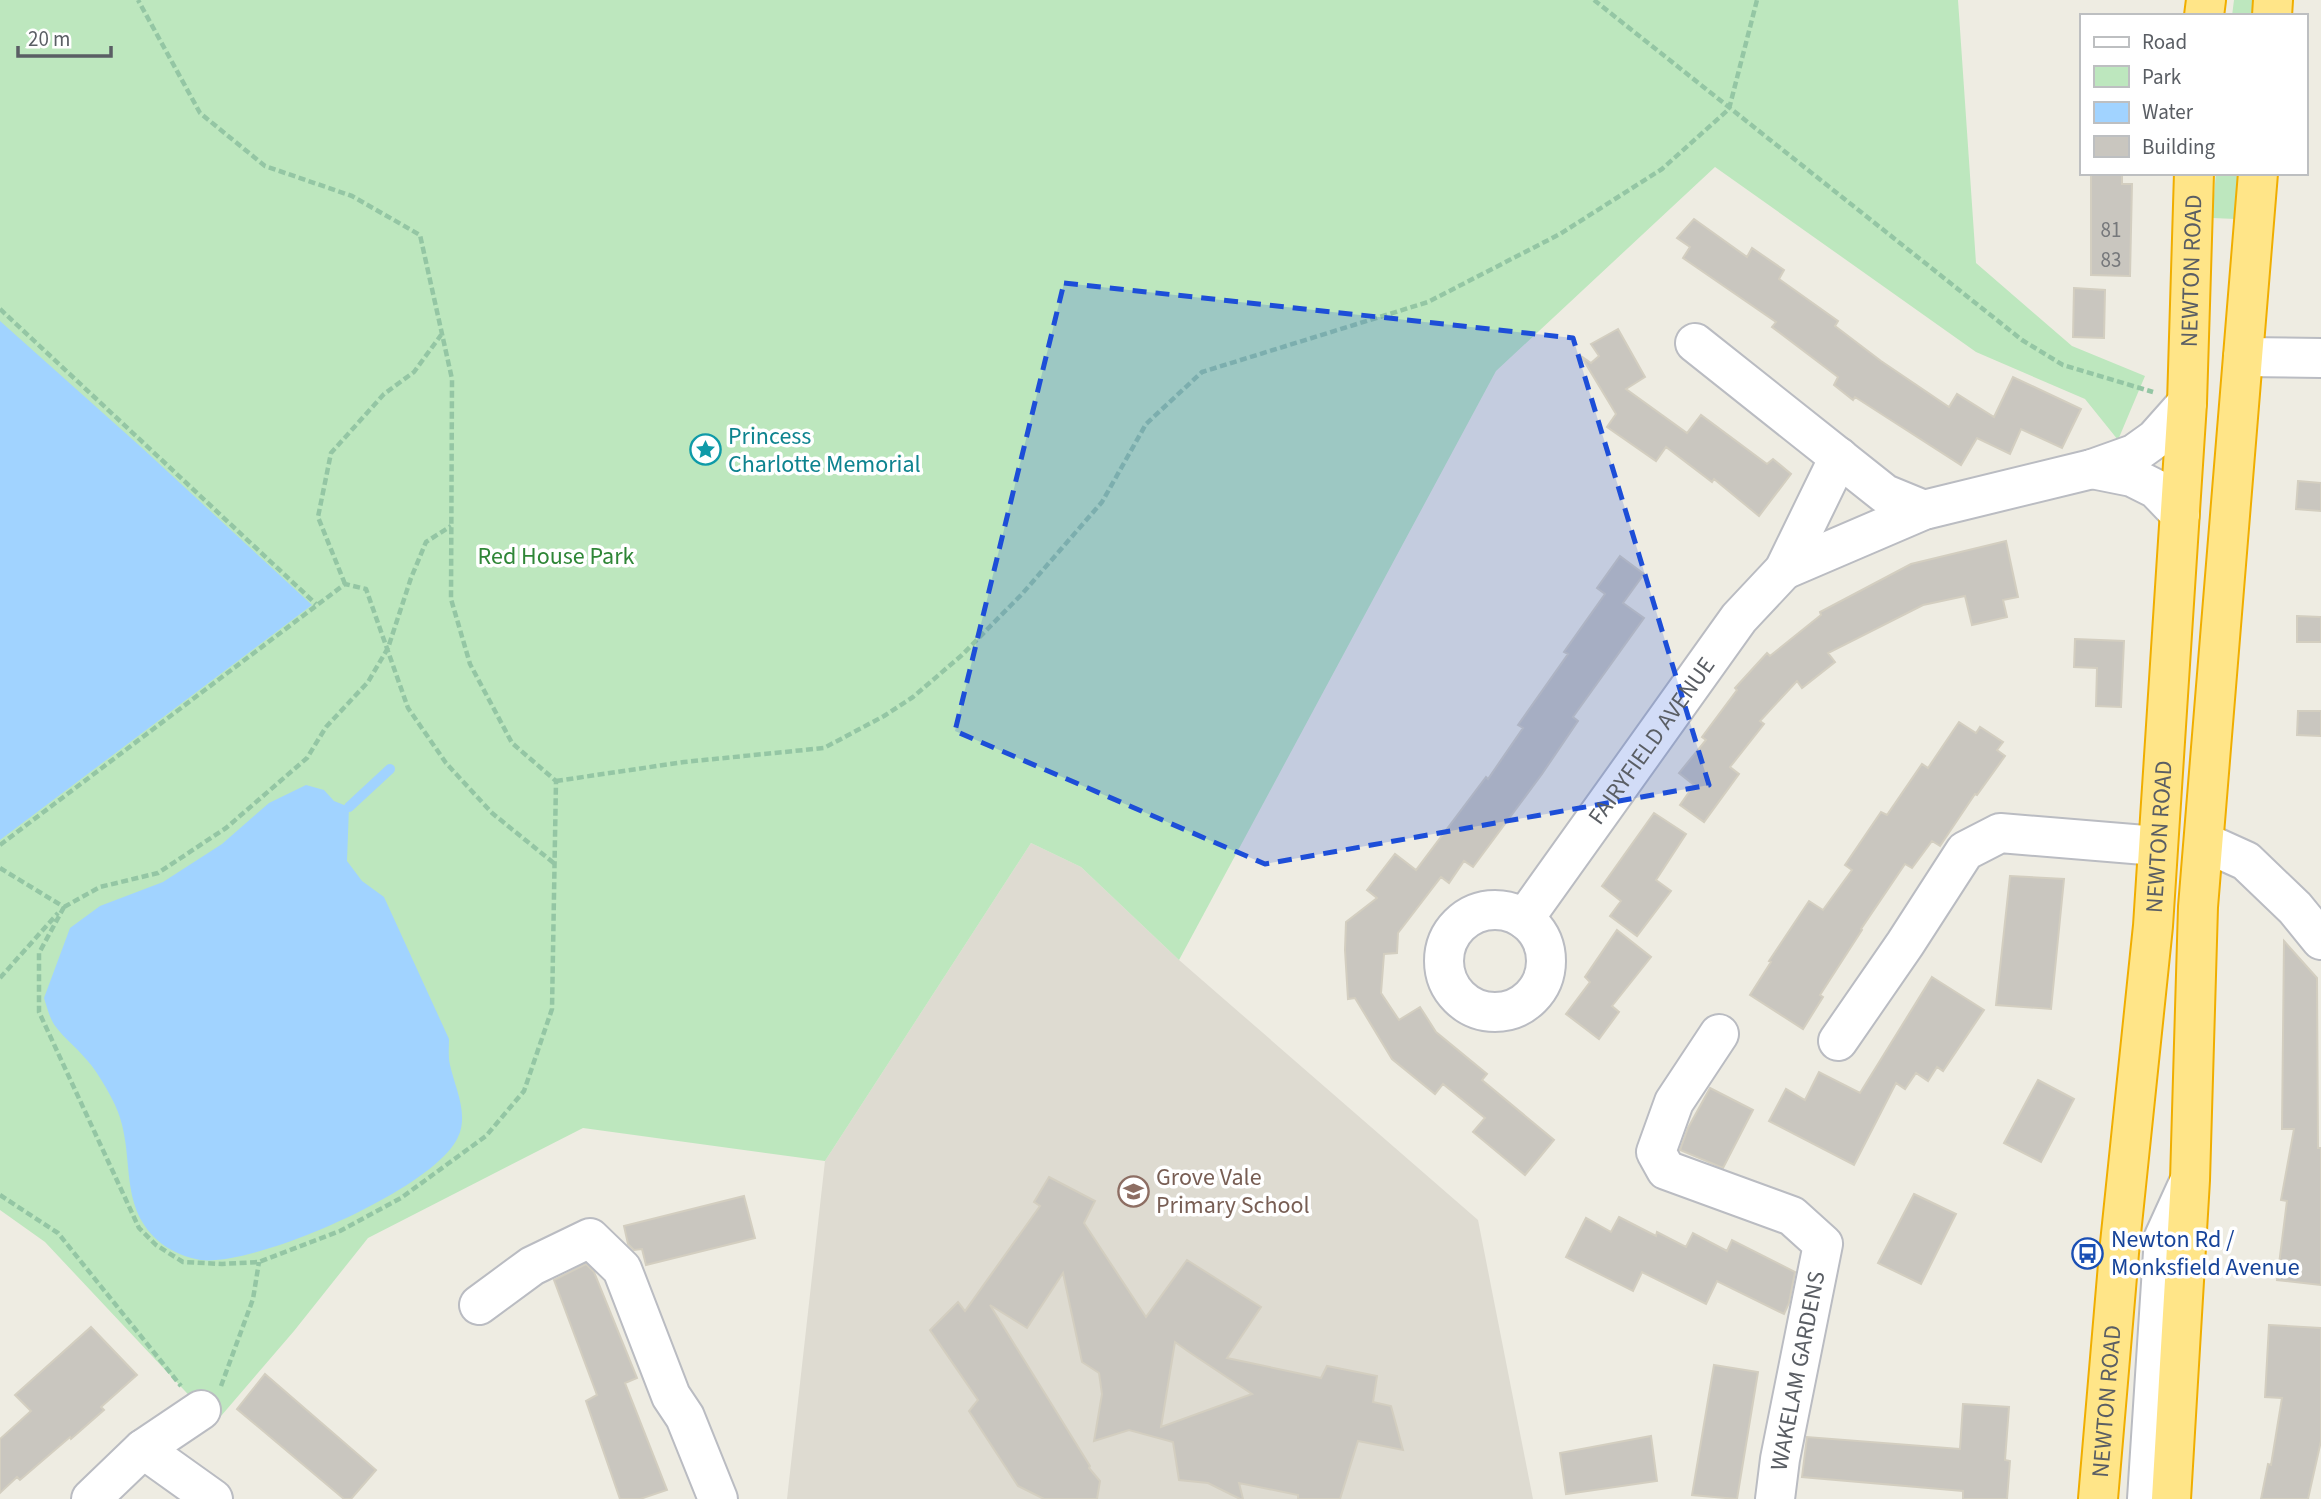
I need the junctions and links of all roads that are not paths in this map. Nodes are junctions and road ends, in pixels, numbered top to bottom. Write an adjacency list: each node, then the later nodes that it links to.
1 (2194, 175): 6 (highway, NEWTON ROAD)
2 (2258, 175): 4 (highway, NEWTON ROAD)
3 (1695, 343): 7 (street)
4 (2242, 357): 5 (street); 12 (highway, NEWTON ROAD)
5 (2321, 358)
6 (2187, 403): 8 (street, FAIRYFIELD AVENUE); 10 (highway, NEWTON ROAD)
7 (1839, 457): 9 (street); 11 (street, FAIRYFIELD AVENUE)
8 (2092, 469): 9 (street, FAIRYFIELD AVENUE); 10 (street, FAIRYFIELD AVENUE)
9 (1924, 510): 11 (street, FAIRYFIELD AVENUE)
10 (2180, 514): 13 (highway, NEWTON ROAD)
11 (1784, 570): 15 (street, FAIRYFIELD AVENUE)
12 (2204, 842): 14 (street); 19 (highway, NEWTON ROAD)
13 (2157, 846): 18 (street); 27 (highway, NEWTON ROAD)
14 (2308, 904): 16 (street)
15 (1524, 919)
16 (2321, 940)
17 (1719, 1034): 26 (street, WAKELAM GARDENS)
18 (1838, 1041)
19 (2190, 1180): 28 (street); 29 (highway, NEWTON ROAD)
20 (480, 1305): 25 (street)
21 (201, 1410): 22 (street)
22 (143, 1449): 23 (street); 24 (street)
23 (91, 1499)
24 (213, 1499)
25 (718, 1499)
26 (1775, 1499)
27 (2098, 1499)
28 (2147, 1499)
29 (2171, 1499)

